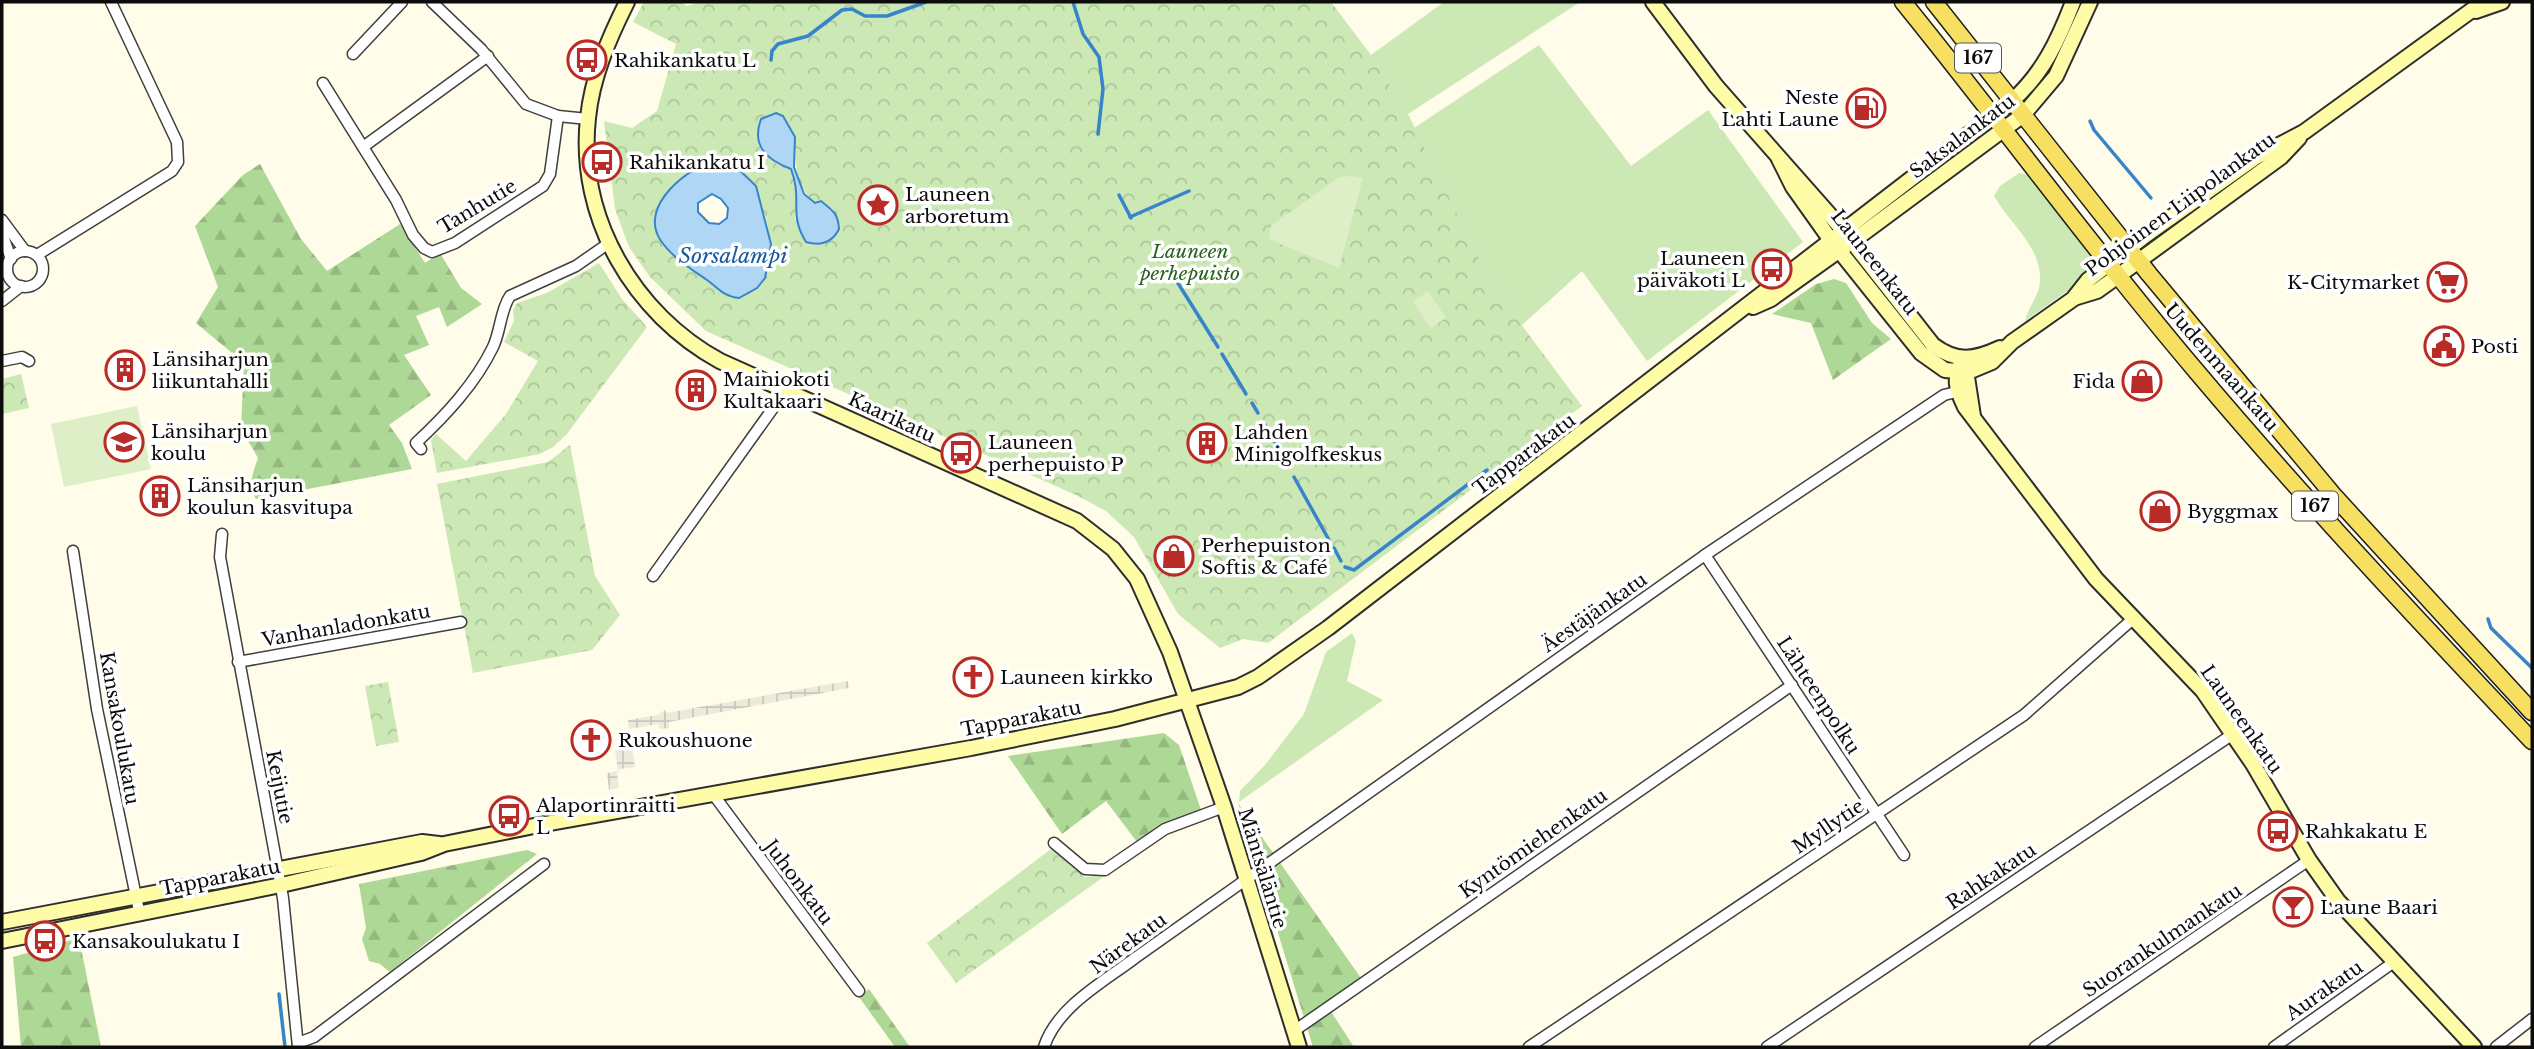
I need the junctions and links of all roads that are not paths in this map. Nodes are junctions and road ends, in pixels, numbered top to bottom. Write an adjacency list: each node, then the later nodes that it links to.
1 (111, 2): 29 (street)
2 (402, 2): 13 (street)
3 (432, 2): 14 (street)
4 (627, 2): 20 (street, Kaarikatu)
5 (1653, 2): 23 (street, Launeenkatu)
6 (1903, 2): 17 (main road, Uudenmaankatu / 167)
7 (1934, 2): 16 (main road, Uudenmaankatu / 167)
8 (2073, 2): 16 (street, Saksalankatu)
9 (2090, 2): 18 (street, Saksalankatu)
10 (2483, 2): 12 (street, Pohjoinen Liipolankatu)
11 (2502, 2): 12 (street, Pohjoinen Liipolankatu)
12 (2468, 14): 30 (street, Pohjoinen Liipolankatu)
13 (353, 54)
14 (488, 56): 19 (street); 22 (street)
15 (323, 83): 22 (street, Tanhutie)
16 (2012, 101): 17 (street, Saksalankatu); 18 (main road, Uudenmaankatu / 167)
17 (1994, 115): 21 (main road, Uudenmaankatu / 167); 25 (street, Saksalankatu)
18 (2023, 115): 21 (street, Saksalankatu); 30 (main road, Uudenmaankatu / 167)
19 (558, 116): 20 (street); 22 (street, Tanhutie)
20 (587, 119): 26 (street, Kaarikatu)
21 (2005, 130): 25 (street, Saksalankatu); 32 (main road, Uudenmaankatu / 167)
22 (363, 147)
23 (1779, 159): 25 (street, Launeenkatu); 27 (street, Launeenkatu)
24 (2, 222): 28 (street); 31 (street)
25 (1847, 235): 27 (street, Tapparakatu); 39 (street, Launeenkatu)
26 (609, 243): 40 (street, Kaarikatu); 42 (street)
27 (1834, 244): 39 (street, Launeenkatu); 51 (street, Tapparakatu)
28 (25, 251): 29 (street); 31 (street)
29 (37, 255): 35 (street)
30 (2134, 255): 32 (street, Pohjoinen Liipolankatu); 52 (main road, Uudenmaankatu / 167)
31 (10, 259): 33 (street)
32 (2113, 270): 39 (street, Pohjoinen Liipolankatu); 54 (main road, Uudenmaankatu / 167)
33 (8, 271): 34 (street); 35 (street)
34 (2, 281)
35 (21, 286): 36 (street)
36 (2, 301)
37 (29, 360): 38 (street)
38 (2, 361)
39 (1962, 368): 41 (street, Launeenkatu)
40 (786, 390): 46 (street); 51 (street, Kaarikatu)
41 (1964, 390): 45 (street, Äestäjänkatu); 47 (street, Launeenkatu)
42 (421, 449)
43 (222, 534): 49 (street, Keijutie)
44 (73, 551): 64 (street, Kansakoulukatu)
45 (1706, 555): 50 (street, Lähteenpolku); 63 (street, Äestäjänkatu)
46 (653, 576)
47 (2134, 618): 53 (street, Launeenkatu); 57 (street, Myllytie)
48 (461, 622): 49 (street, Vanhanladonkatu)
49 (238, 662): 62 (street, Keijutie)
50 (1792, 685): 57 (street, Lähteenpolku); 70 (street, Kyntömiehenkatu)
51 (1189, 701): 55 (street, Tapparakatu); 56 (street, Mäntsäläntie)
52 (2532, 712)
53 (2233, 734): 60 (street, Launeenkatu); 75 (street, Rahkakatu)
54 (2532, 741)
55 (713, 794): 62 (street, Tapparakatu); 68 (street, Juhonkatu)
56 (1224, 807): 58 (street); 63 (street, Mäntsäläntie)
57 (1877, 814): 59 (street, Lähteenpolku); 74 (street, Myllytie)
58 (1054, 843)
59 (1903, 855)
60 (2309, 860): 67 (street, Launeenkatu); 76 (street, Suorankulmankatu)
61 (544, 864): 71 (street)
62 (279, 878): 64 (street, Tapparakatu); 71 (street, Keijutie)
63 (1247, 880): 70 (street, Mäntsäläntie); 72 (street, Närekatu)
64 (137, 904): 65 (street, Tapparakatu); 66 (street, Tapparakatu)
65 (2, 922)
66 (2, 941)
67 (2394, 962): 77 (street, Aurakatu); 78 (street, Launeenkatu)
68 (859, 991)
69 (2532, 1019): 79 (street)
70 (1294, 1031): 73 (street, Mäntsäläntie)
71 (298, 1045)
72 (1044, 1047)
73 (1299, 1047)
74 (1529, 1047)
75 (1767, 1047)
76 (2035, 1047)
77 (2274, 1047)
78 (2474, 1047)
79 (2496, 1047)

